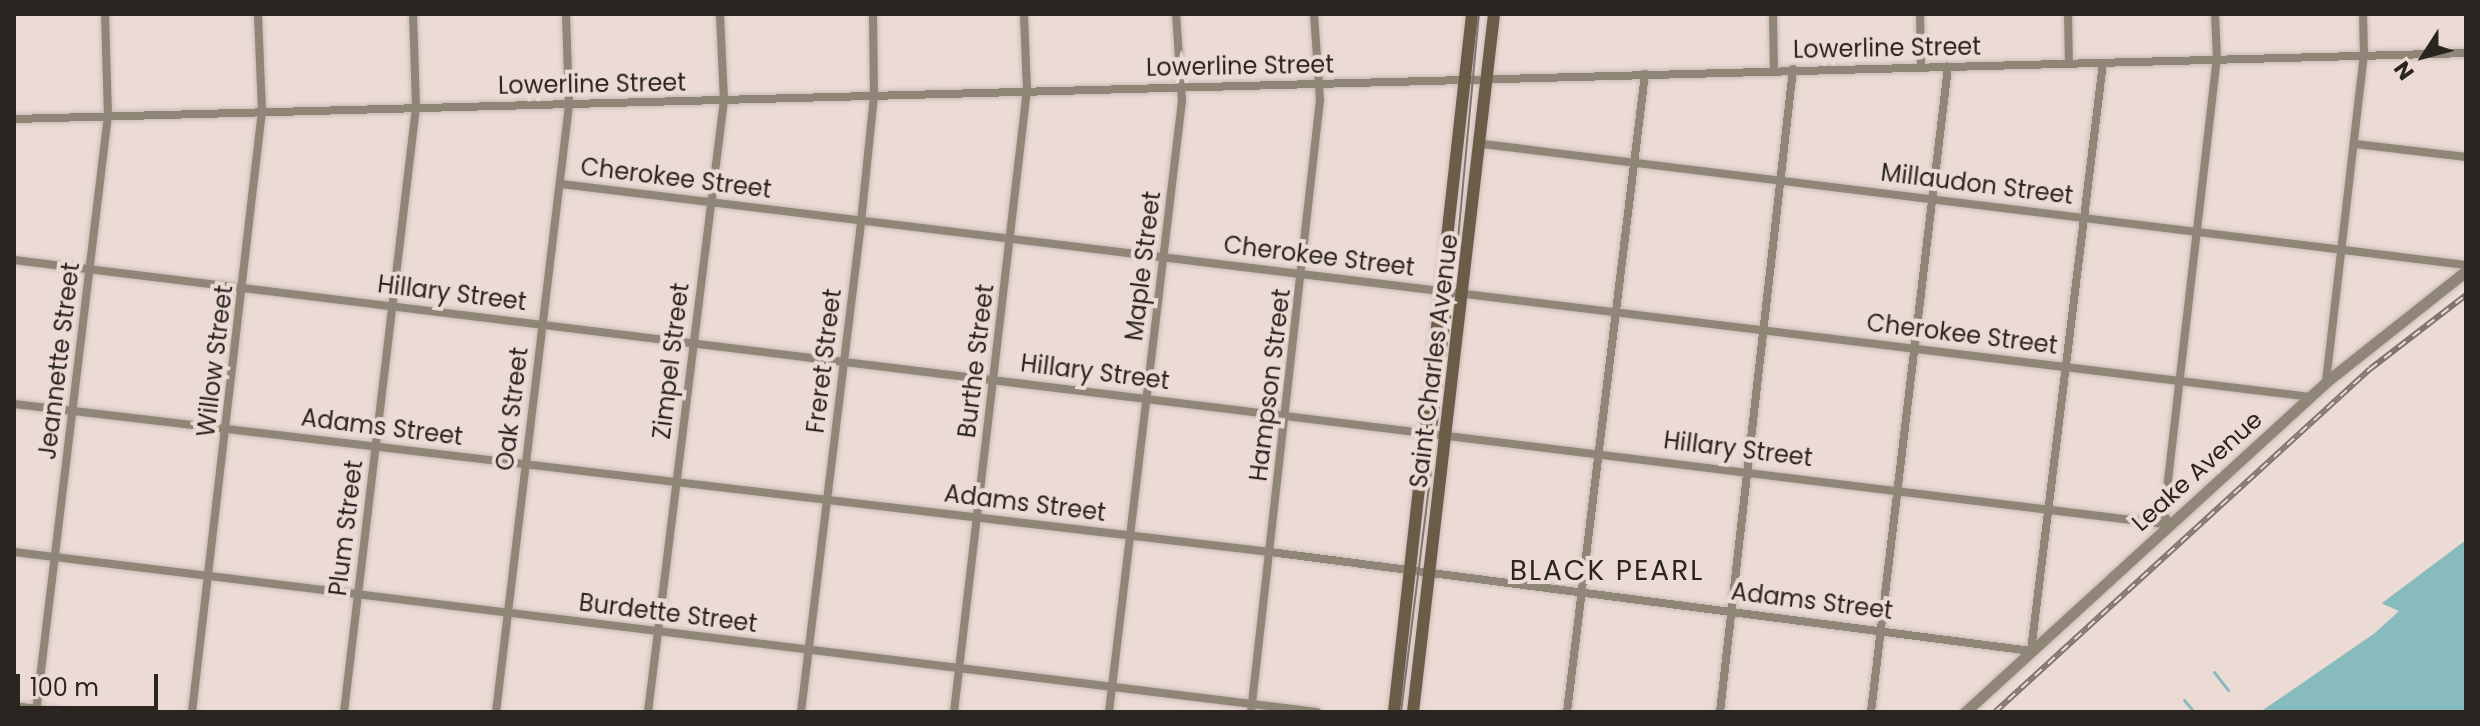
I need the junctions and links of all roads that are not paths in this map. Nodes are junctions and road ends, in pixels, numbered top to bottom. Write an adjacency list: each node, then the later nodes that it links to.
1 (105, 14): 37 (street, Jeannette Street)
2 (258, 14): 36 (street, Willow Street)
3 (413, 14): 35 (street, Plum Street)
4 (566, 14): 34 (street, Oak Street)
5 (720, 14): 33 (street, Zimpel Street)
6 (873, 14): 32 (street, Freret Street)
7 (1024, 14): 31 (street, Burthe Street)
8 (1176, 14): 30 (street, Maple Street)
9 (1314, 14): 29 (street, Hampson Street)
10 (1472, 14): 28 (main road, Saint Charles Avenue)
11 (1494, 14): 27 (main road, Saint Charles Avenue)
12 (1773, 14): 25 (street)
13 (1920, 14): 22 (street)
14 (2068, 14): 21 (street)
15 (2215, 14): 19 (street)
16 (2363, 14): 18 (street)
17 (2466, 53): 18 (street, Lowerline Street)
18 (2364, 55): 19 (street, Lowerline Street); 40 (street)
19 (2217, 59): 20 (street, Lowerline Street); 49 (street)
20 (2103, 63): 21 (street, Lowerline Street); 47 (street)
21 (2069, 64): 23 (street, Lowerline Street)
22 (1921, 66): 23 (street, Lowerline Street); 24 (street, Lowerline Street)
23 (1948, 67): 45 (street)
24 (1793, 69): 25 (street, Lowerline Street); 43 (street)
25 (1774, 70): 26 (street, Lowerline Street)
26 (1645, 74): 27 (street, Lowerline Street); 42 (street)
27 (1490, 80): 28 (street, Lowerline Street); 39 (main road, Saint Charles Avenue)
28 (1468, 81): 29 (street, Lowerline Street); 59 (main road, Saint Charles Avenue)
29 (1319, 85): 30 (street, Lowerline Street); 57 (street, Hampson Street)
30 (1181, 87): 31 (street, Lowerline Street); 52 (street, Maple Street)
31 (1027, 90): 32 (street, Lowerline Street); 50 (street, Burthe Street)
32 (874, 96): 33 (street, Lowerline Street); 48 (street, Freret Street)
33 (724, 100): 34 (street, Lowerline Street); 46 (street, Zimpel Street)
34 (569, 105): 35 (street, Lowerline Street); 44 (street, Oak Street)
35 (416, 107): 36 (street, Lowerline Street); 61 (street, Plum Street)
36 (262, 111): 37 (street, Lowerline Street); 58 (street, Willow Street)
37 (108, 115): 38 (street, Lowerline Street); 55 (street, Jeannette Street)
38 (14, 119)
39 (1483, 144): 42 (street, Millaudon Street); 60 (main road, Saint Charles Avenue)
40 (2355, 144): 41 (street); 51 (street)
41 (2466, 157)
42 (1633, 161): 43 (street, Millaudon Street); 62 (street)
43 (1784, 181): 45 (street, Millaudon Street); 64 (street)
44 (561, 184): 46 (street, Cherokee Street); 63 (street, Oak Street)
45 (1935, 199): 47 (street, Millaudon Street); 66 (street)
46 (711, 203): 48 (street, Cherokee Street); 65 (street, Zimpel Street)
47 (2084, 217): 49 (street, Millaudon Street); 68 (street)
48 (861, 222): 50 (street, Cherokee Street); 67 (street, Freret Street)
49 (2198, 231): 51 (street, Millaudon Street); 70 (street)
50 (1011, 237): 52 (street, Cherokee Street); 69 (street, Burthe Street)
51 (2342, 249): 54 (street, Millaudon Street); 71 (street)
52 (1164, 257): 57 (street, Cherokee Street); 73 (street, Maple Street)
53 (14, 260): 55 (street, Hillary Street)
54 (2466, 265)
55 (90, 269): 58 (street, Hillary Street); 75 (street, Jeannette Street)
56 (2466, 271): 71 (street, Leake Avenue)
57 (1303, 274): 59 (street, Cherokee Street); 76 (street, Hampson Street)
58 (244, 287): 61 (street, Hillary Street); 77 (street, Willow Street)
59 (1444, 292): 60 (street, Cherokee Street); 78 (main road, Saint Charles Avenue)
60 (1465, 294): 62 (street, Cherokee Street); 79 (main road, Saint Charles Avenue)
61 (393, 306): 63 (street, Hillary Street); 80 (street, Plum Street)
62 (1615, 313): 64 (street, Cherokee Street); 81 (street)
63 (543, 324): 65 (street, Hillary Street); 82 (street, Oak Street)
64 (1766, 331): 66 (street, Cherokee Street); 83 (street)
65 (694, 342): 67 (street, Hillary Street); 84 (street, Zimpel Street)
66 (1918, 349): 68 (street, Cherokee Street); 85 (street)
67 (845, 362): 69 (street, Hillary Street); 86 (street, Freret Street)
68 (2066, 367): 70 (street, Cherokee Street); 87 (street)
69 (994, 380): 73 (street, Hillary Street); 88 (street, Burthe Street)
70 (2180, 381): 72 (street, Cherokee Street); 89 (street)
71 (2326, 382): 72 (street, Leake Avenue)
72 (2310, 397): 89 (street, Leake Avenue)
73 (1147, 398): 76 (street, Hillary Street); 90 (street, Maple Street)
74 (14, 404): 75 (street, Adams Street)
75 (73, 411): 77 (street, Adams Street); 93 (street, Jeannette Street)
76 (1287, 415): 78 (street, Hillary Street); 92 (street, Hampson Street)
77 (227, 429): 80 (street, Adams Street); 96 (street, Willow Street)
78 (1426, 432): 79 (street, Hillary Street); 94 (main road, Saint Charles Avenue)
79 (1448, 435): 81 (street, Hillary Street); 95 (main road, Saint Charles Avenue)
80 (376, 447): 82 (street, Adams Street); 98 (street, Plum Street)
81 (1599, 451): 83 (street, Hillary Street); 97 (street)
82 (526, 464): 84 (street, Adams Street); 99 (street, Oak Street)
83 (1749, 470): 85 (street, Hillary Street); 100 (street)
84 (676, 482): 86 (street, Adams Street); 102 (street, Zimpel Street)
85 (1899, 490): 87 (street, Hillary Street); 101 (street)
86 (827, 501): 88 (street, Adams Street); 103 (street, Freret Street)
87 (2050, 507): 89 (street, Hillary Street); 104 (street)
88 (978, 518): 90 (street, Adams Street); 105 (street, Burthe Street)
89 (2171, 525): 104 (street, Leake Avenue)
90 (1131, 535): 92 (street, Adams Street); 106 (street, Maple Street)
91 (14, 552): 93 (street, Burdette Street)
92 (1270, 552): 94 (street, Adams Street); 108 (street, Hampson Street)
93 (55, 557): 96 (street, Burdette Street); 109 (street, Jeannette Street)
94 (1410, 571): 95 (street, Adams Street); 119 (main road, Saint Charles Avenue)
95 (1429, 573): 97 (street, Adams Street); 120 (main road, Saint Charles Avenue)
96 (208, 576): 98 (street, Burdette Street); 111 (street, Willow Street)
97 (1582, 592): 100 (street, Adams Street); 121 (street)
98 (358, 594): 99 (street, Burdette Street); 112 (street, Plum Street)
99 (508, 611): 102 (street, Burdette Street); 113 (street, Oak Street)
100 (1732, 611): 101 (street, Adams Street); 122 (street)
101 (1880, 629): 104 (street, Adams Street); 123 (street)
102 (657, 632): 103 (street, Burdette Street); 114 (street, Zimpel Street)
103 (809, 650): 105 (street, Burdette Street); 115 (street, Freret Street)
104 (2031, 651): 124 (street, Leake Avenue)
105 (959, 669): 106 (street, Burdette Street); 116 (street, Burthe Street)
106 (1112, 687): 108 (street, Burdette Street); 117 (street, Maple Street)
107 (14, 706): 109 (street)
108 (1251, 708): 118 (street, Burdette Street)
109 (36, 711): 110 (street)
110 (60, 712)
111 (192, 712)
112 (344, 712)
113 (496, 712)
114 (648, 712)
115 (801, 712)
116 (954, 712)
117 (1109, 712)
118 (1317, 712)
119 (1394, 712)
120 (1413, 712)
121 (1567, 712)
122 (1720, 712)
123 (1871, 712)
124 (1965, 712)

